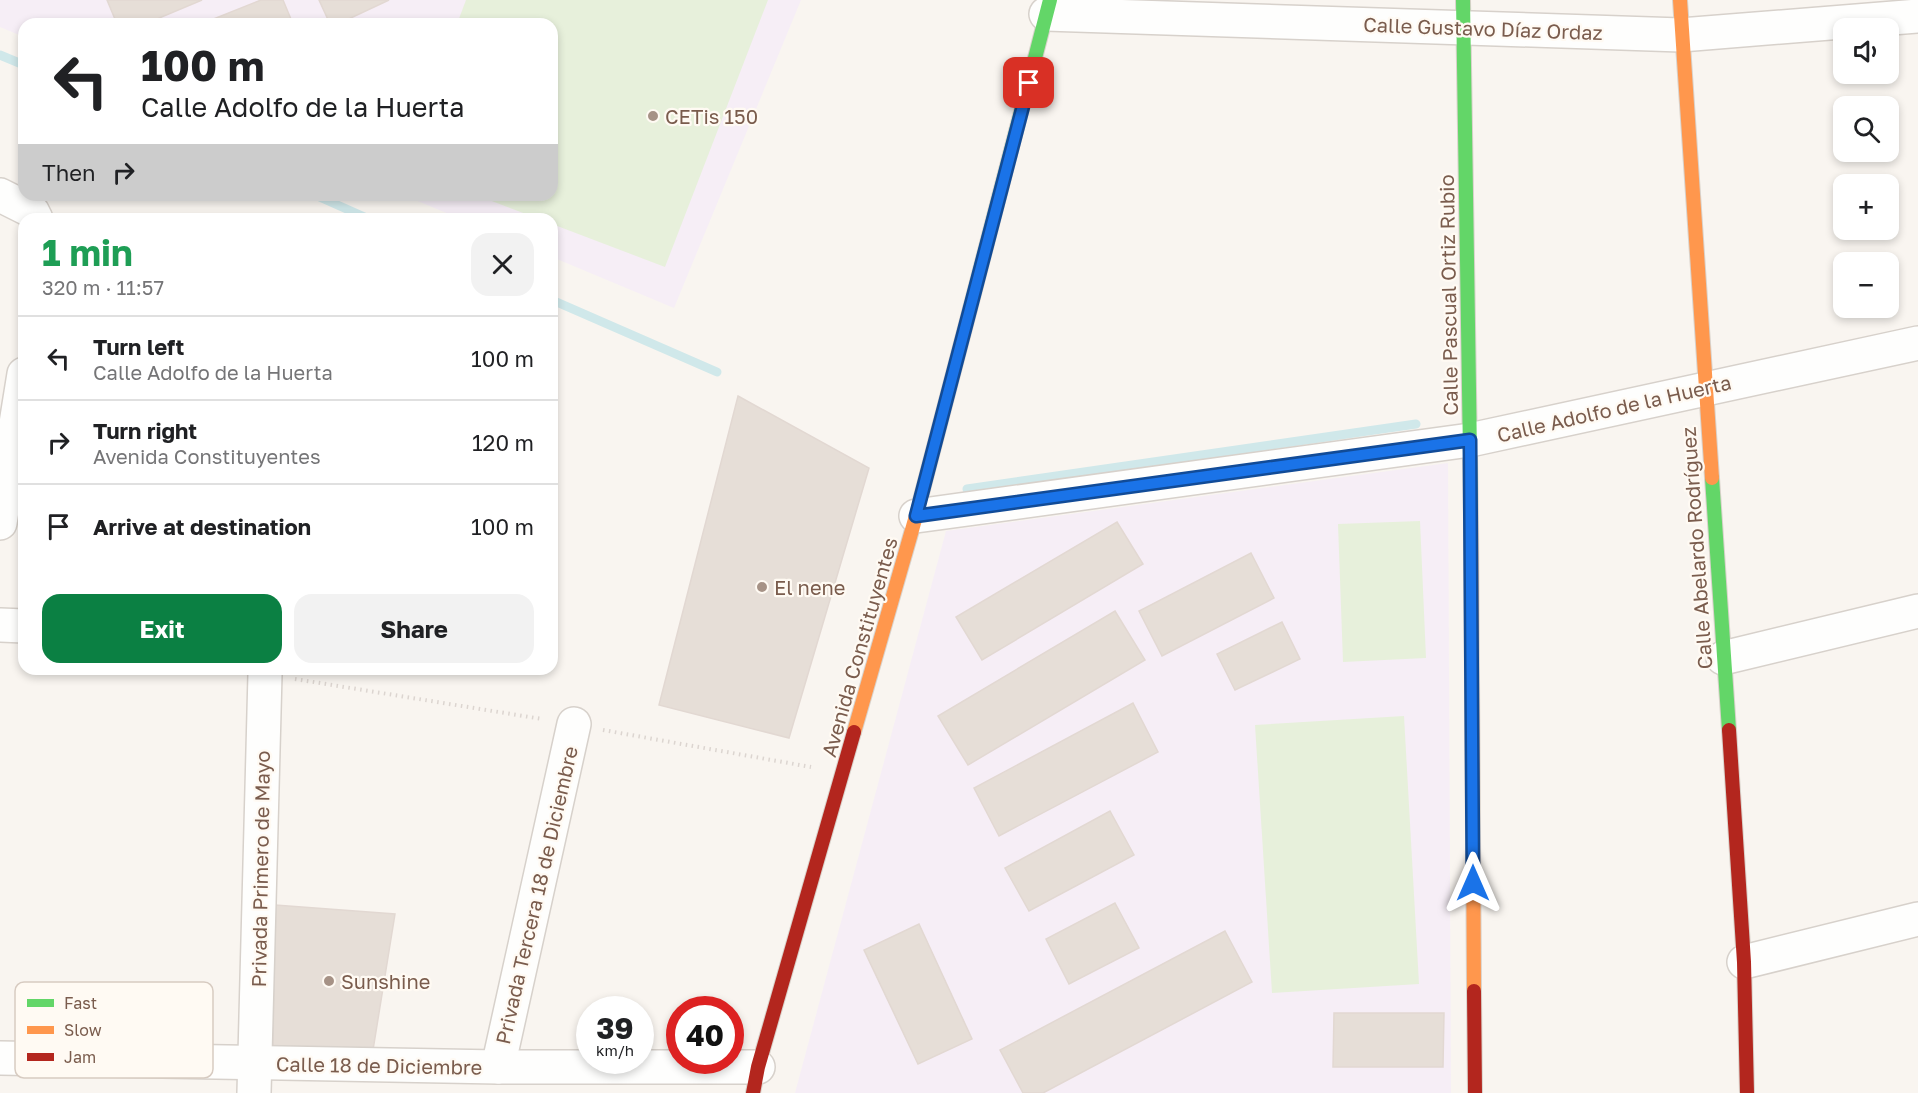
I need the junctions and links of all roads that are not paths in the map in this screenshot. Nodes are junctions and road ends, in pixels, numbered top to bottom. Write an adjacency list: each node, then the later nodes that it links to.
1 (1680, 0): 5 (street, Calle Abelardo Rodríguez)
2 (1048, 7): 3 (street, Calle Gustavo Díaz Ordaz); 13 (street, Avenida Constituyentes)
3 (1463, 13): 5 (street, Calle Gustavo Díaz Ordaz); 12 (street, Calle Pascual Ortiz Rubio)
4 (1918, 15): 5 (street, Calle Gustavo Díaz Ordaz)
5 (1681, 35): 9 (street, Calle Abelardo Rodríguez)
6 (0, 195): 7 (street)
7 (33, 213)
8 (1918, 343): 9 (street, Calle Adolfo de la Huerta)
9 (1704, 387): 12 (street, Calle Adolfo de la Huerta); 18 (street, Calle Abelardo Rodríguez)
10 (18, 394): 11 (street)
11 (7, 431): 14 (street)
12 (1470, 440): 13 (street, Calle Adolfo de la Huerta); 29 (street, Calle Pascual Ortiz Rubio)
13 (916, 516): 28 (street, Avenida Constituyentes)
14 (0, 524)
15 (1918, 611): 18 (street)
16 (0, 625): 17 (street)
17 (18, 626)
18 (1723, 658): 22 (street, Calle Abelardo Rodríguez)
19 (265, 675): 27 (street, Privada Primero de Mayo)
20 (574, 724): 25 (street, Privada Tercera 18 de Diciembre)
21 (1918, 919): 22 (street)
22 (1744, 962): 30 (street, Calle Abelardo Rodríguez)
23 (0, 1058): 24 (street, Calle 18 de Diciembre)
24 (15, 1059)
25 (498, 1066): 27 (street, Calle 18 de Diciembre); 28 (street, Calle 18 de Diciembre)
26 (213, 1075): 27 (street, Calle 18 de Diciembre)
27 (255, 1078)
28 (755, 1080)
29 (1475, 1093)
30 (1747, 1093)

